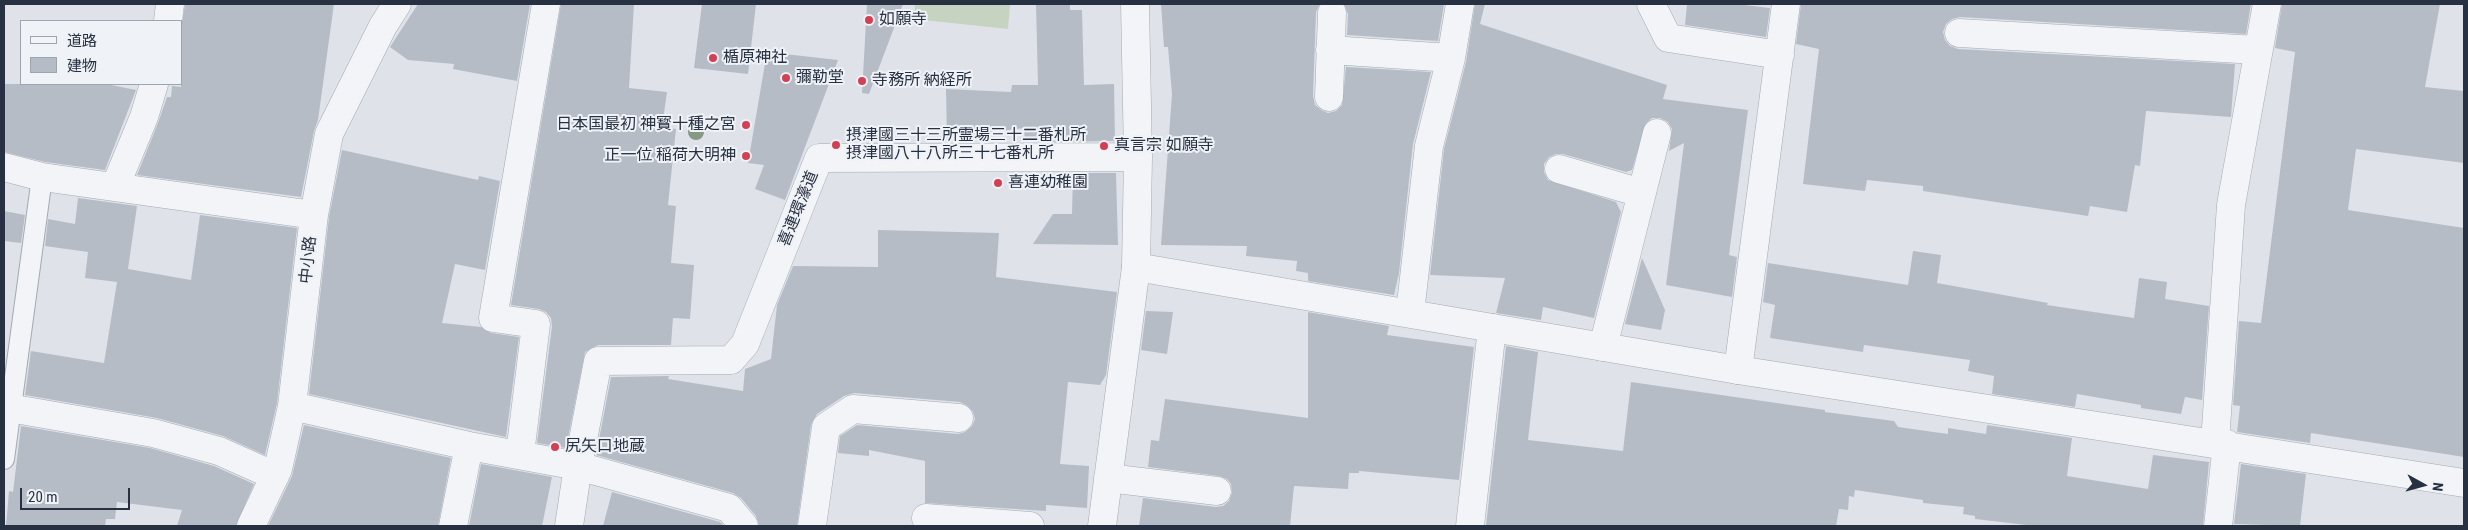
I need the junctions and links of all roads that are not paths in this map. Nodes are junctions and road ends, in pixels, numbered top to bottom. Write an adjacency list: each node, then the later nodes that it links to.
1 (170, 4): 10 (street)
2 (397, 4): 25 (street, 中小路)
3 (546, 4): 36 (street)
4 (1135, 4): 19 (street)
5 (1460, 4): 15 (street)
6 (1652, 4): 14 (street)
7 (1786, 4): 14 (street)
8 (2266, 4): 13 (street)
9 (1332, 13): 12 (street)
10 (168, 20)
11 (1959, 33): 13 (street)
12 (1330, 50): 15 (street); 17 (street)
13 (2257, 50): 34 (street)
14 (1780, 55): 30 (street)
15 (1451, 58): 27 (street)
16 (154, 85): 23 (street)
17 (1329, 97)
18 (1657, 133): 24 (street)
19 (1138, 157): 26 (street); 38 (street, 喜連環濠道)
20 (4, 167): 22 (street)
21 (1559, 169): 24 (street)
22 (42, 177): 23 (street); 32 (lane)
23 (115, 187): 25 (street)
24 (1641, 193): 29 (street)
25 (314, 215): 31 (street, 中小路)
26 (1136, 267): 27 (street); 40 (street)
27 (1410, 314): 28 (street)
28 (1492, 328): 29 (street); 51 (street)
29 (1603, 347): 30 (street)
30 (1738, 370): 34 (street)
31 (292, 406): 35 (street); 39 (street, 中小路)
32 (7, 417): 37 (lane); 39 (street)
33 (960, 418): 48 (street)
34 (2221, 444): 41 (street); 52 (street)
35 (469, 446): 36 (street); 45 (street)
36 (520, 454): 38 (street)
37 (4, 459)
38 (578, 466): 46 (street, 喜連環濠道); 47 (street)
39 (275, 476): 44 (street, 中小路)
40 (1108, 478): 42 (street); 50 (street)
41 (2464, 483)
42 (1217, 491)
43 (926, 518): 49 (street)
44 (251, 526)
45 (453, 526)
46 (570, 526)
47 (744, 526)
48 (812, 526)
49 (1030, 526)
50 (1102, 526)
51 (1470, 526)
52 (2218, 526)

